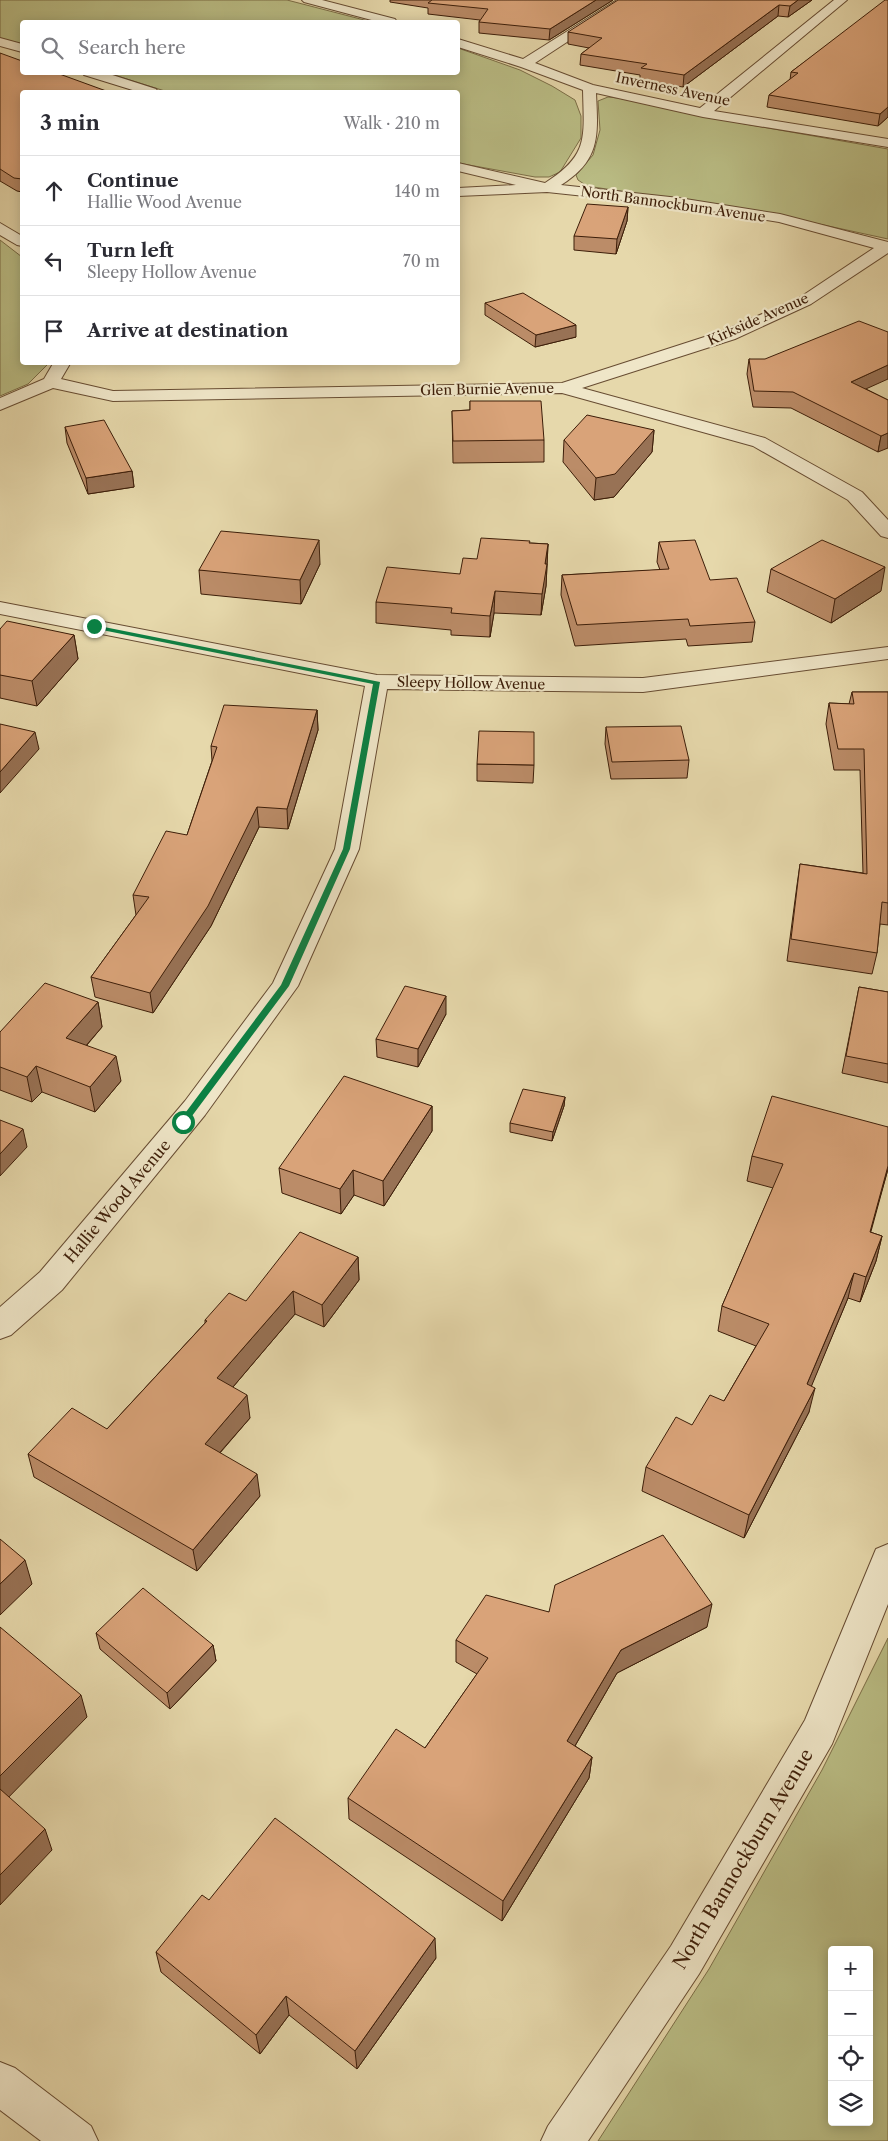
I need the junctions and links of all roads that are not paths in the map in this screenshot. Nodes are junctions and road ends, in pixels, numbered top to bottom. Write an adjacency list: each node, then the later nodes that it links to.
1 (308, 0): 4 (street)
2 (624, 0): 8 (street)
3 (841, 0): 12 (street)
4 (383, 20)
5 (0, 42): 7 (street)
6 (460, 44): 8 (street, Inverness Avenue)
7 (20, 47)
8 (525, 64): 10 (street, Inverness Avenue)
9 (98, 75): 11 (street)
10 (589, 88): 12 (street, Inverness Avenue); 15 (street)
11 (145, 90)
12 (703, 112): 13 (street, Inverness Avenue)
13 (888, 143)
14 (460, 167): 15 (street, North Bannockburn Avenue)
15 (547, 188): 16 (street); 19 (street, North Bannockburn Avenue)
16 (460, 192)
17 (0, 228): 18 (street)
18 (20, 238)
19 (887, 247): 22 (street, Kirkside Avenue)
20 (61, 365): 21 (street)
21 (51, 382): 22 (street, Glen Burnie Avenue); 23 (street)
22 (562, 388): 24 (street, Glen Burnie Avenue)
23 (0, 405)
24 (888, 532)
25 (0, 608): 27 (street, Sleepy Hollow Avenue)
26 (888, 653): 27 (street, Sleepy Hollow Avenue)
27 (377, 682): 28 (street, Hallie Wood Avenue)
28 (0, 1326)
29 (888, 1560): 32 (street, North Bannockburn Avenue)
30 (0, 2084): 31 (street)
31 (76, 2141)
32 (563, 2141)

